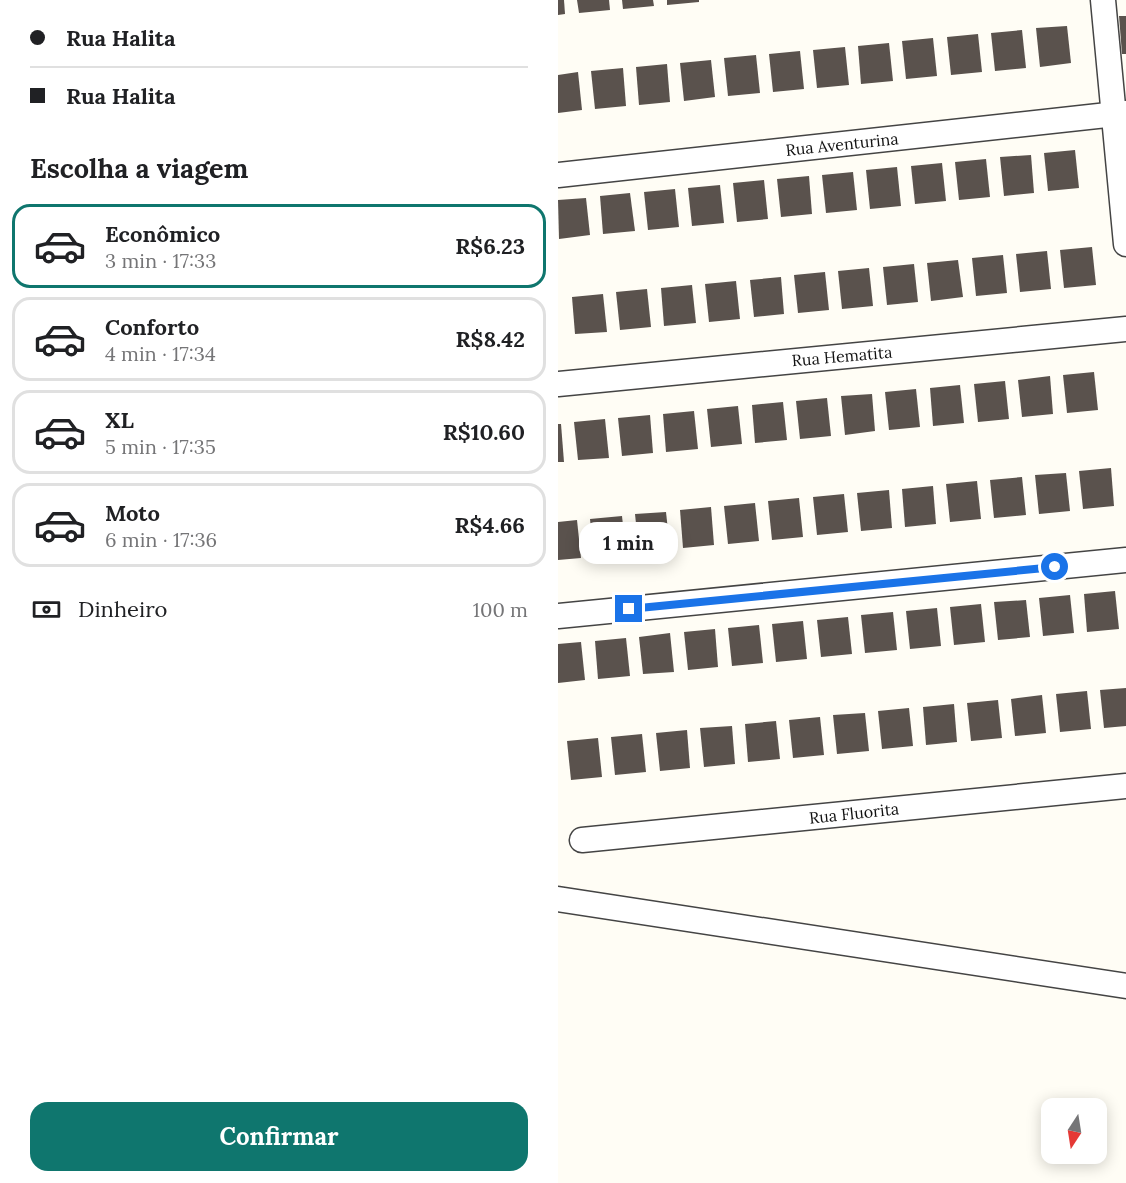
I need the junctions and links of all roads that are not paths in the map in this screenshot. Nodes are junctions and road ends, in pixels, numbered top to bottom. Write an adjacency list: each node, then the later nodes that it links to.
1 (1103, 0): 2 (street)
2 (1121, 113): 3 (street, Rua Aventurina); 4 (street)
3 (558, 175)
4 (1126, 244)
5 (1126, 329): 6 (street, Rua Hematita)
6 (558, 384)
7 (1126, 560): 8 (street)
8 (558, 616)
9 (1126, 786): 10 (street, Rua Fluorita)
10 (582, 840)
11 (558, 899): 12 (street)
12 (1126, 986)

